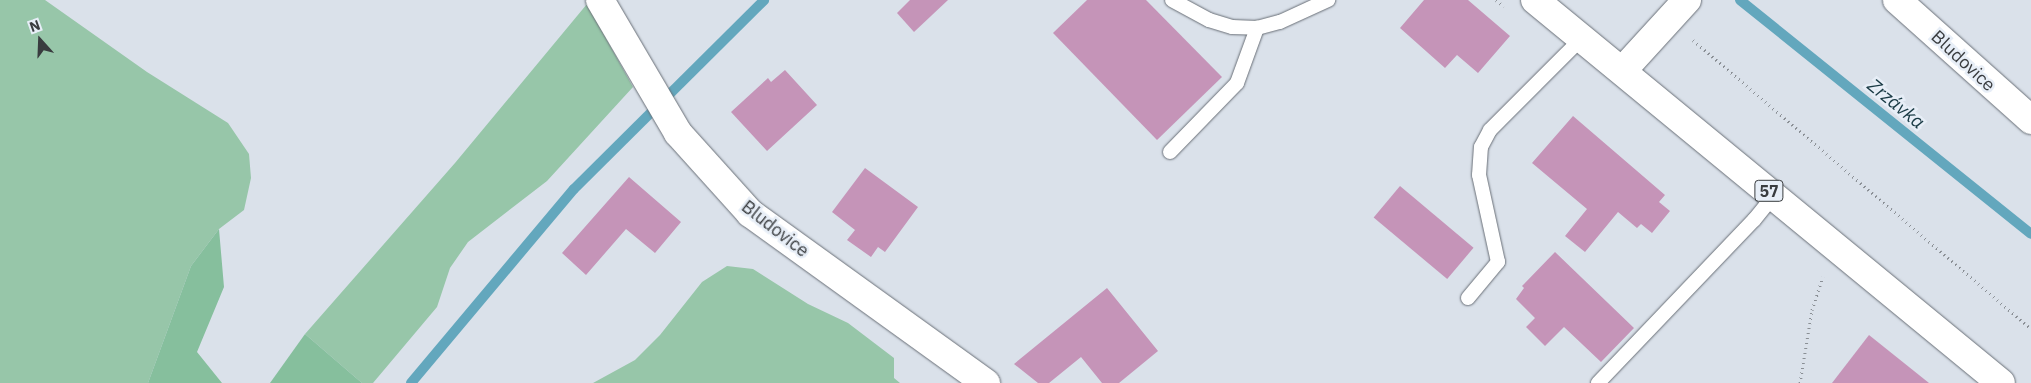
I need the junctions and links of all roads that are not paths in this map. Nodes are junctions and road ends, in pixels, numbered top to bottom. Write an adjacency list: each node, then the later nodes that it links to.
1 (600, 0): 14 (street, Bludovice)
2 (1172, 0): 7 (lane)
3 (1328, 0): 7 (lane)
4 (1535, 0): 8 (street, 57)
5 (1897, 0): 10 (street, Bludovice)
6 (1679, 8): 9 (street)
7 (1257, 28): 11 (lane)
8 (1582, 38): 9 (street, 57); 13 (lane)
9 (1623, 70): 12 (street, 57)
10 (2031, 120)
11 (1170, 152)
12 (1774, 195): 15 (lane); 16 (street, 57)
13 (1468, 298)
14 (986, 383)
15 (1598, 383)
16 (2001, 383)

